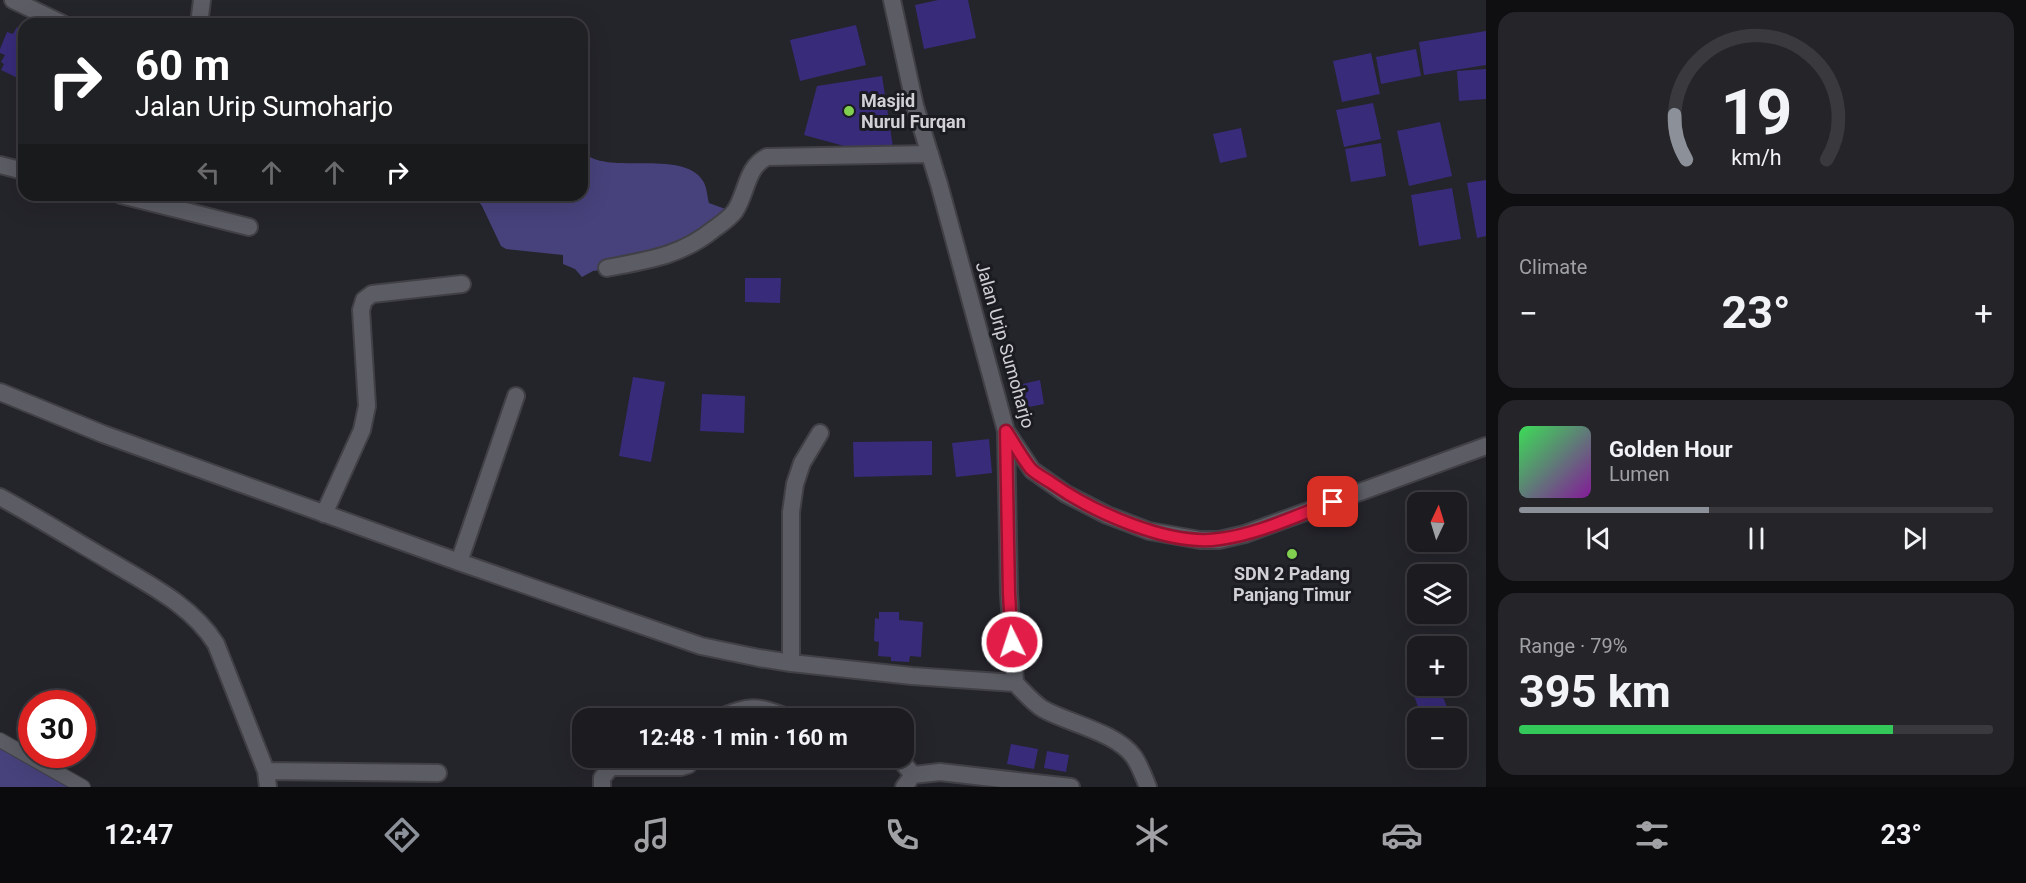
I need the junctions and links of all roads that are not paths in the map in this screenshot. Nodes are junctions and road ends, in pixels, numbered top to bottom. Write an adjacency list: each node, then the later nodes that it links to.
1 (14, 0): 4 (street)
2 (202, 0): 5 (street)
3 (892, 0): 6 (street, Jalan Urip Sumoharjo)
4 (51, 18)
5 (200, 18)
6 (930, 154): 11 (street); 15 (street, Jalan Urip Sumoharjo)
7 (0, 165): 8 (street)
8 (18, 170)
9 (145, 201): 10 (street)
10 (249, 227)
11 (607, 268)
12 (462, 284): 19 (street)
13 (0, 392): 19 (street)
14 (516, 396): 20 (street)
15 (1006, 431): 17 (street, Jalan Urip Sumoharjo); 22 (street)
16 (820, 433): 21 (street)
17 (1486, 446)
18 (0, 497): 26 (street)
19 (324, 514): 20 (street)
20 (459, 562): 21 (street)
21 (791, 663): 22 (street)
22 (1015, 684): 31 (street)
23 (0, 740): 28 (lane)
24 (610, 768): 29 (street)
25 (438, 774): 26 (street)
26 (267, 779)
27 (909, 781): 30 (street)
28 (83, 787)
29 (602, 787)
30 (1071, 787)
31 (1148, 787)

